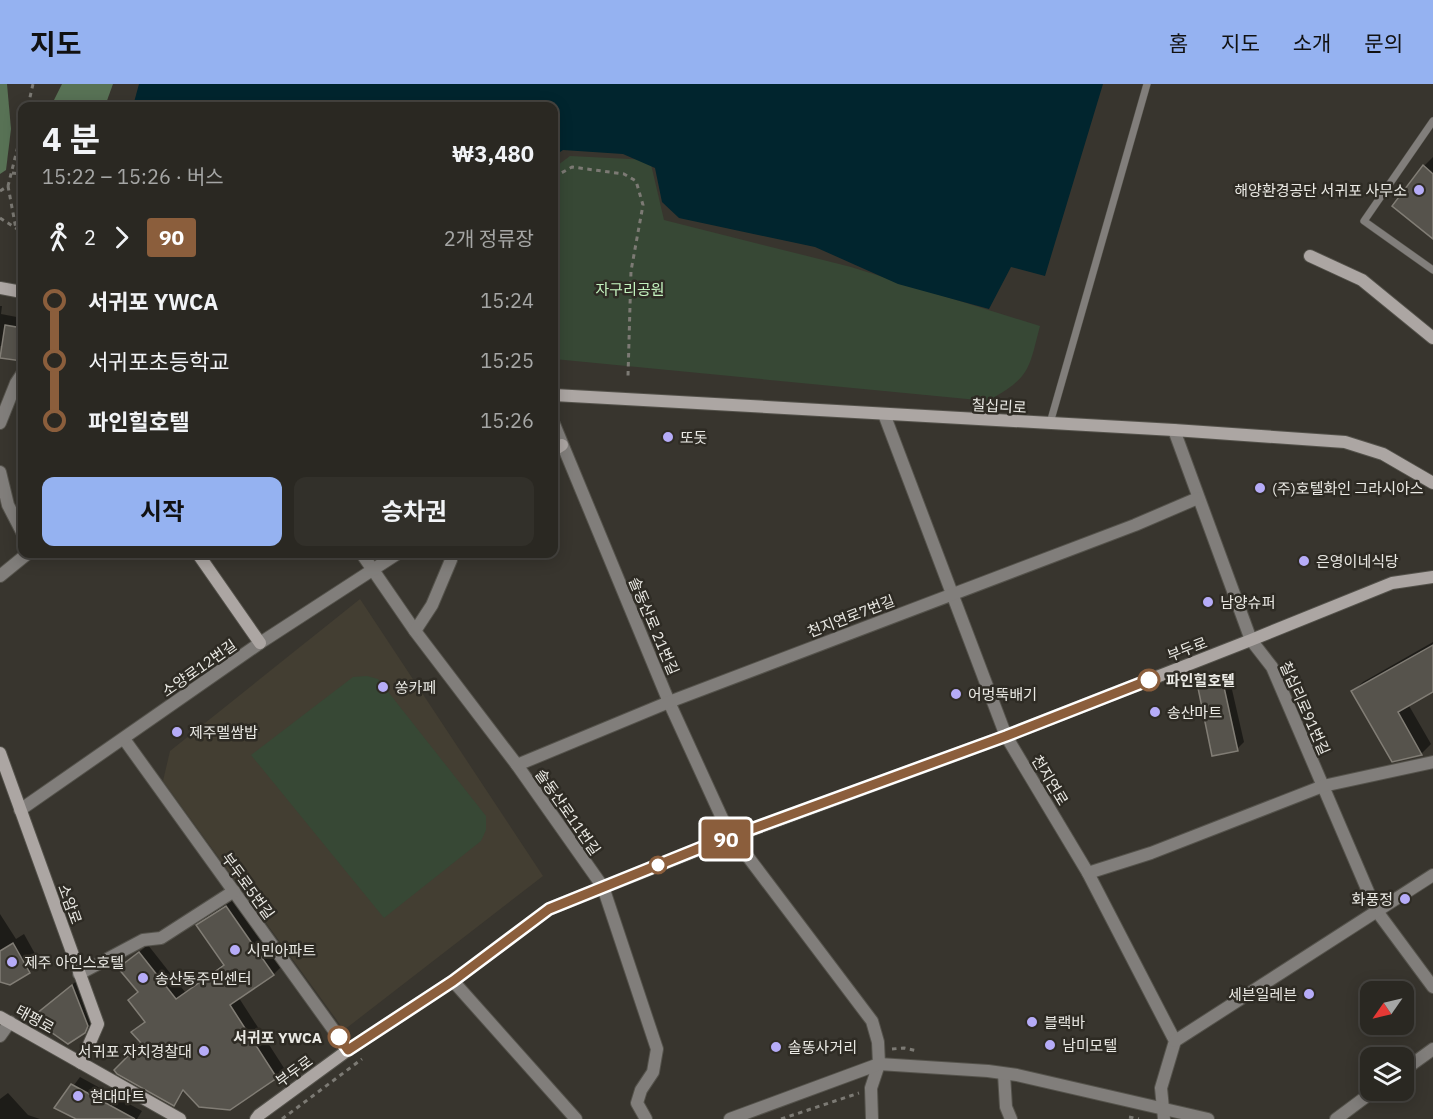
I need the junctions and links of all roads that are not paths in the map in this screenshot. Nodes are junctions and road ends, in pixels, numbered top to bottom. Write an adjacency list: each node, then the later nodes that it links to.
1 (1147, 84): 12 (lane)
2 (1433, 121): 4 (lane)
3 (1310, 256): 7 (street)
4 (1433, 270)
5 (0, 288): 6 (street)
6 (18, 291)
7 (1433, 338)
8 (18, 380): 11 (street)
9 (558, 395): 10 (street, 칠십리로)
10 (884, 414): 12 (street, 칠십리로); 27 (street, 천지연로)
11 (0, 423)
12 (1050, 423): 13 (street, 칠십리로)
13 (1174, 430): 16 (street, 칠십리로); 17 (street, 칠십리로91번길)
14 (558, 448): 31 (street, 솔동산로 21번길)
15 (0, 472): 18 (street)
16 (1433, 483)
17 (1198, 498): 27 (street, 천지연로7번길); 29 (street, 칠십리로91번길)
18 (18, 524)
19 (22, 558): 25 (street)
20 (201, 558): 30 (street)
21 (365, 558): 24 (street, 솔동산로11번길)
22 (391, 558): 24 (street, 소양로12번길)
23 (451, 558): 28 (street)
24 (373, 569): 28 (street, 솔동산로11번길); 30 (street, 소양로12번길)
25 (0, 576)
26 (1433, 577): 29 (street, 부두로)
27 (952, 594): 31 (street, 천지연로7번길); 32 (street, 천지연로)
28 (416, 631): 36 (street, 솔동산로11번길)
29 (1251, 640): 32 (street, 부두로); 37 (street, 칠십리로91번길)
30 (260, 644): 33 (street, 소양로12번길)
31 (669, 702): 36 (street, 천지연로7번길); 39 (street, 솔동산로 21번길)
32 (1006, 736): 39 (street, 부두로); 40 (street, 천지연로)
33 (124, 739): 38 (street, 소양로12번길); 43 (street, 부두로5번길)
34 (0, 753): 38 (street, 소암로)
35 (1433, 762): 37 (street)
36 (517, 765): 42 (street, 솔동산로11번길)
37 (1323, 786): 40 (street); 44 (street, 칠십리로91번길)
38 (20, 810): 45 (street, 소암로)
39 (734, 837): 42 (street, 부두로); 55 (street, 솔동산로 21번길)
40 (1088, 873): 50 (street, 천지연로)
41 (1433, 875): 44 (street)
42 (603, 887): 46 (street, 부두로); 62 (street, 솔동산로11번길)
43 (234, 891): 45 (street); 52 (street, 부두로5번길)
44 (1376, 910): 47 (street, 칠십리로91번길); 50 (street)
45 (79, 974): 53 (street, 소암로)
46 (453, 981): 52 (street, 부두로); 61 (street)
47 (1433, 987)
48 (5, 1020): 49 (street); 53 (street, 태평로)
49 (0, 1036)
50 (1175, 1041): 58 (street)
51 (1433, 1049): 54 (street)
52 (348, 1050): 60 (street, 부두로)
53 (81, 1063): 59 (street, 태평로)
54 (1414, 1063)
55 (879, 1064): 56 (street); 63 (street); 64 (street)
56 (1004, 1074): 58 (street); 65 (street)
57 (1361, 1101): 67 (street)
58 (1163, 1113): 66 (street)
59 (180, 1119)
60 (256, 1119)
61 (576, 1119)
62 (646, 1119)
63 (730, 1119)
64 (873, 1119)
65 (1011, 1119)
66 (1208, 1119)
67 (1336, 1119)

